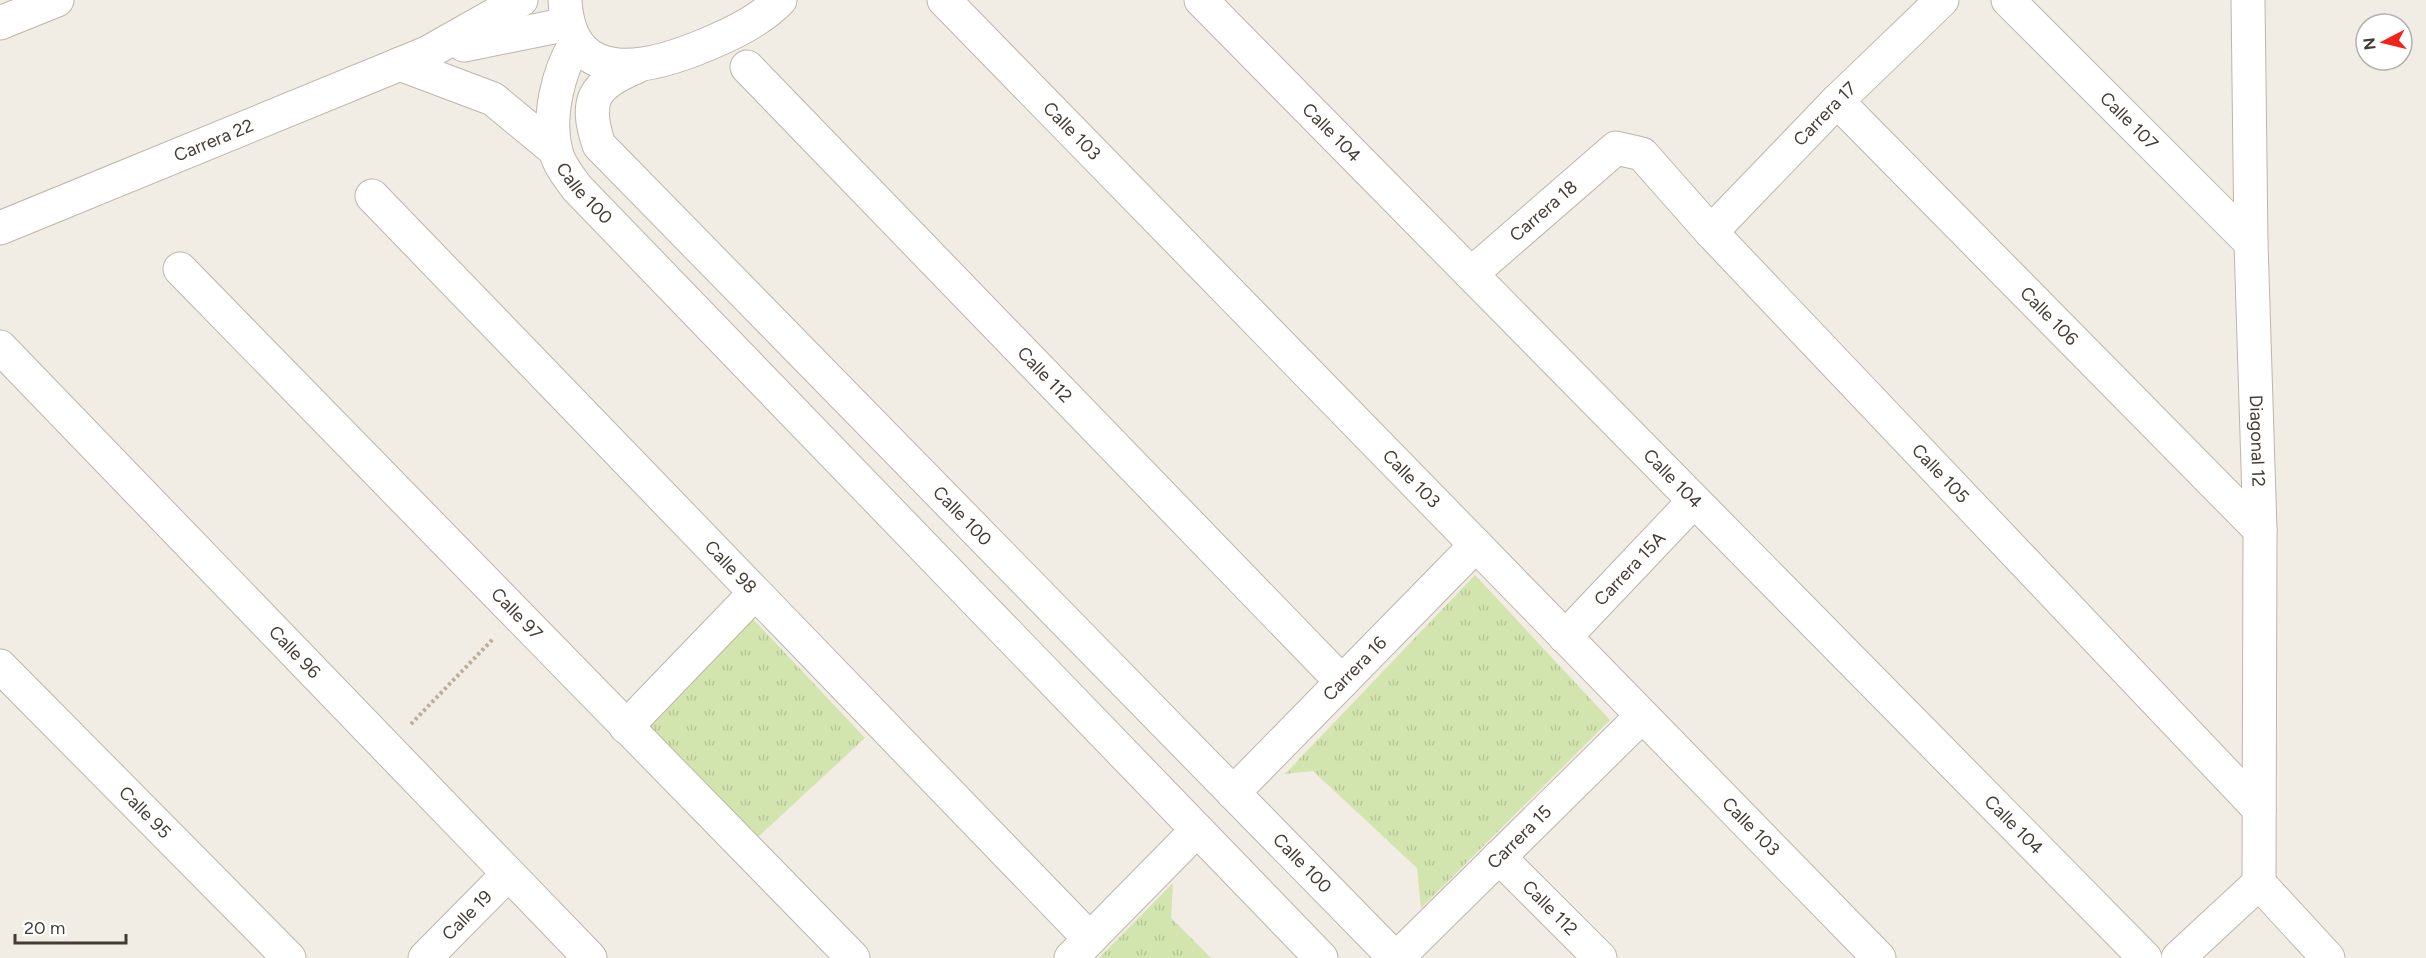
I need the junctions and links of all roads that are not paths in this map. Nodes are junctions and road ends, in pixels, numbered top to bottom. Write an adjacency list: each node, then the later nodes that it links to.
1 (57, 0): 10 (street)
2 (521, 0): 11 (street, Carrera 22)
3 (780, 0): 12 (street)
4 (944, 0): 26 (street, Calle 103)
5 (1201, 0): 22 (street, Calle 104)
6 (1942, 0): 14 (street, Carrera 17)
7 (2008, 0): 20 (street, Calle 107)
8 (2248, 0): 20 (street, Diagonal 12)
9 (570, 22): 11 (street, Carrera 22); 12 (street); 16 (street, Calle 100)
10 (0, 23)
11 (413, 58): 16 (street); 18 (street, Carrera 22)
12 (636, 67): 33 (street, Calle 100)
13 (747, 67): 30 (street, Calle 112)
14 (1836, 101): 19 (street, Carrera 17); 25 (street, Calle 106)
15 (1616, 148): 19 (street, Calle 105); 22 (street, Carrera 18)
16 (556, 152): 35 (street, Calle 100)
17 (372, 196): 27 (street, Calle 98)
18 (0, 228)
19 (1711, 232): 34 (street, Calle 105)
20 (2251, 243): 25 (street, Diagonal 12)
21 (180, 269): 32 (street, Calle 97)
22 (1471, 274): 24 (street, Calle 104)
23 (0, 347): 37 (street, Calle 96)
24 (1694, 501): 28 (street, Carrera 15A); 48 (street, Calle 104)
25 (2260, 530): 34 (street, Diagonal 12)
26 (1476, 545): 28 (street, Calle 103); 30 (street, Carrera 16)
27 (755, 593): 32 (street); 39 (street, Calle 98)
28 (1565, 637): 31 (street, Calle 103)
29 (0, 666): 40 (street, Calle 95)
30 (1342, 682): 33 (street, Carrera 16)
31 (1642, 716): 36 (street, Carrera 15); 47 (street, Calle 103)
32 (626, 727): 43 (street, Calle 97)
33 (1233, 793): 45 (street, Calle 100)
34 (2259, 809): 38 (street, Diagonal 12)
35 (1197, 830): 39 (street); 44 (street, Calle 100)
36 (1499, 857): 45 (street, Carrera 15); 46 (street, Calle 112)
37 (508, 874): 41 (street, Calle 19); 42 (street, Calle 96)
38 (2259, 883): 49 (street); 50 (street)
39 (1081, 948)
40 (289, 958)
41 (425, 958)
42 (590, 958)
43 (853, 958)
44 (1321, 958)
45 (1396, 958)
46 (1600, 958)
47 (1879, 958)
48 (2145, 958)
49 (2178, 958)
50 (2328, 958)

